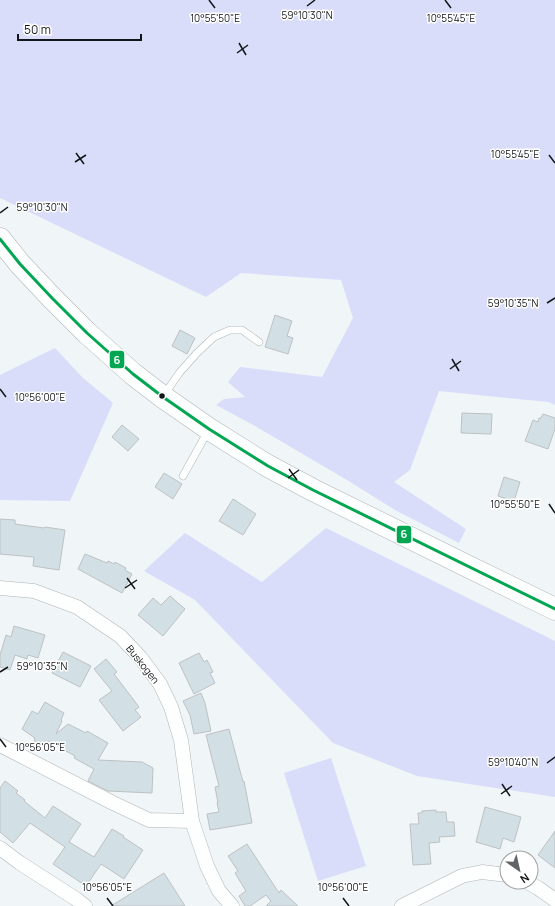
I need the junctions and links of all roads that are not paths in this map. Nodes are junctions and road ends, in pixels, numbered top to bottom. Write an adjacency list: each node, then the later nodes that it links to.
1 (0, 239): 3 (main road)
2 (259, 342): 3 (lane)
3 (163, 397): 4 (main road)
4 (209, 430): 5 (lane); 7 (main road)
5 (183, 476)
6 (0, 588): 9 (street, Buskogen)
7 (555, 609)
8 (0, 745): 9 (street)
9 (192, 821): 15 (street, Buskogen)
10 (0, 848): 14 (street)
11 (499, 874): 16 (street)
12 (539, 889): 13 (street)
13 (555, 900)
14 (85, 906)
15 (232, 906)
16 (402, 906)

